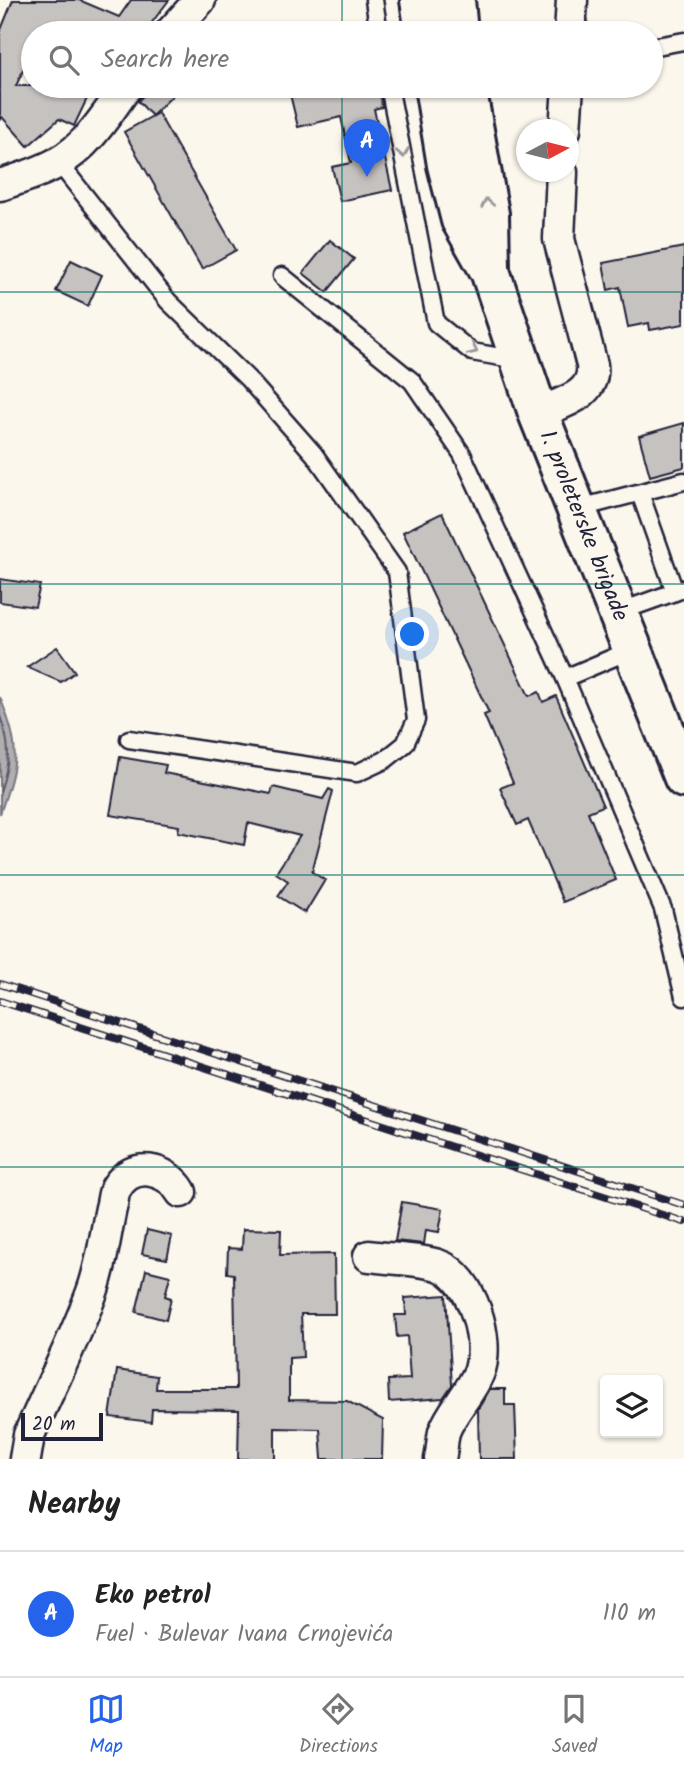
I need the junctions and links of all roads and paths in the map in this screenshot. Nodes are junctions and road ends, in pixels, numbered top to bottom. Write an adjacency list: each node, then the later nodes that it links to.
1 (200, 0): 6 (street)
2 (374, 0): 7 (lane)
3 (420, 0): 8 (main road)
4 (455, 0): 9 (main road)
5 (572, 0): 10 (street)
6 (181, 21)
7 (377, 21)
8 (423, 21)
9 (457, 21)
10 (571, 21)
11 (684, 41): 12 (lane)
12 (663, 45)
13 (119, 98): 19 (street)
14 (391, 98): 24 (lane, one-way to 24)
15 (436, 98): 22 (main road)
16 (468, 98): 22 (main road, one-way to 16)
17 (567, 98): 18 (street)
18 (566, 119)
19 (59, 163): 21 (street); 34 (lane)
20 (562, 182): 25 (street)
21 (0, 185)
22 (490, 271): 24 (main road, 1. proleterske brigade)
23 (282, 276): 32 (lane)
24 (518, 360): 25 (main road, 1. proleterske brigade)
25 (538, 413): 28 (main road, 1. proleterske brigade)
26 (684, 481): 27 (lane)
27 (640, 493): 28 (lane); 29 (lane)
28 (576, 509): 30 (main road, 1. proleterske brigade)
29 (679, 590): 30 (lane)
30 (616, 613): 31 (main road, 1. proleterske brigade)
31 (631, 650): 32 (lane); 33 (main road, 1. proleterske brigade)
32 (565, 678): 36 (lane)
33 (674, 729): 35 (main road, 1. proleterske brigade)
34 (129, 739)
35 (684, 778)
36 (684, 997)
37 (181, 1192): 39 (street)
38 (369, 1256): 40 (street)
39 (25, 1459)
40 (440, 1459)

